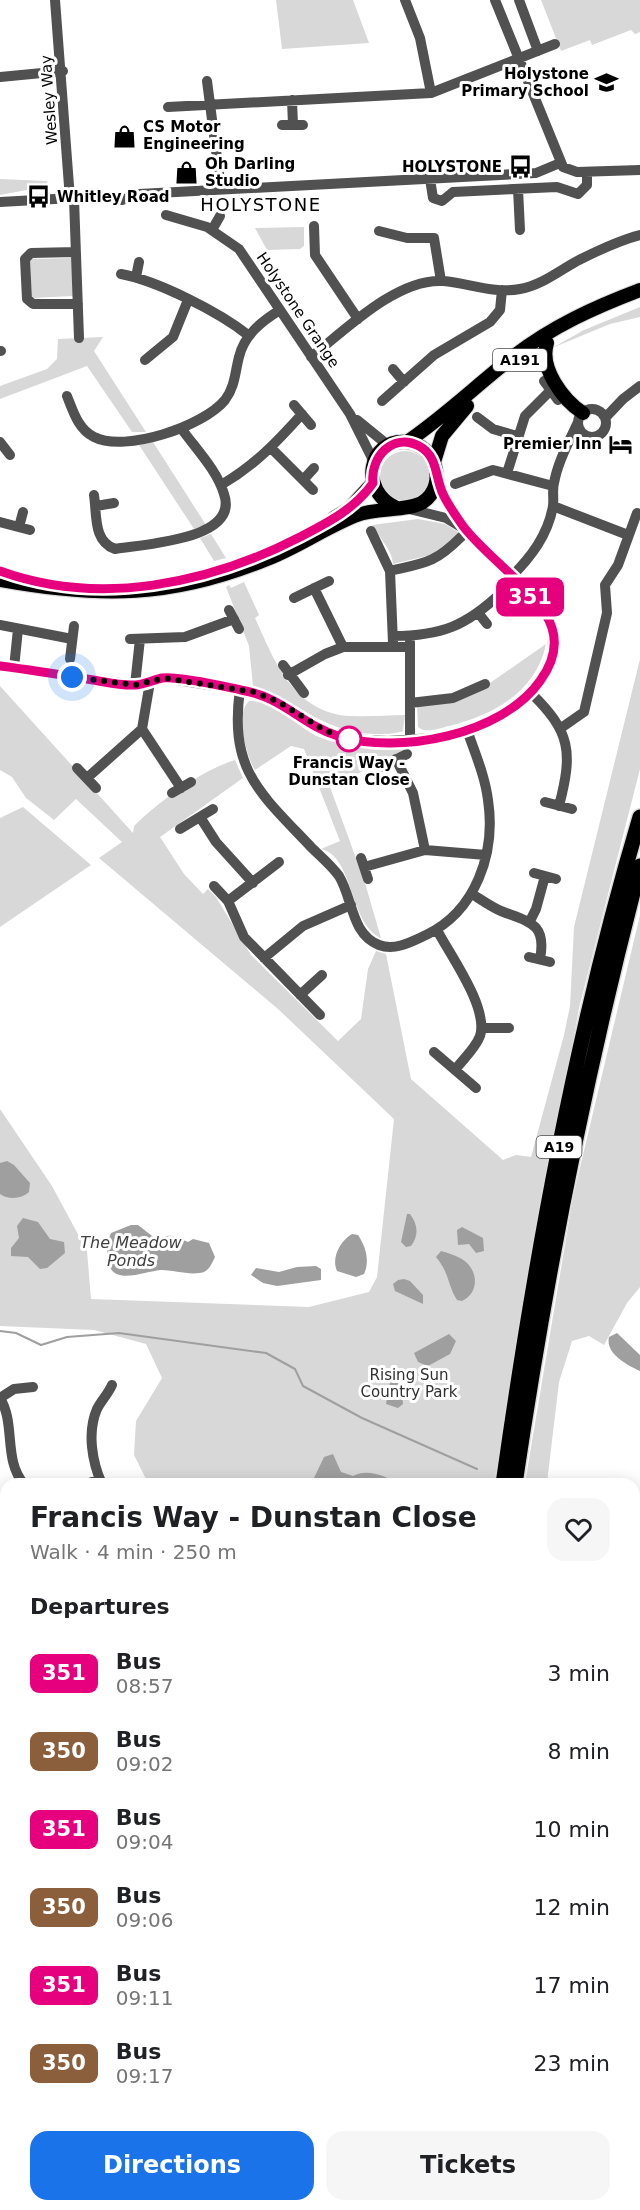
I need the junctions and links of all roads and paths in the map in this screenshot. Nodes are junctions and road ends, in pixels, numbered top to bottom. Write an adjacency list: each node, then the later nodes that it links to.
1 (55, 0): 8 (street, Wesley Way)
2 (405, 0): 11 (street)
3 (495, 0): 7 (street)
4 (519, 0): 6 (street)
5 (555, 44): 6 (street)
6 (538, 51): 7 (street)
7 (518, 60): 11 (street); 16 (street)
8 (63, 71): 9 (street); 22 (street, Wesley Way)
9 (0, 77)
10 (207, 81): 13 (street)
11 (432, 93): 12 (street)
12 (292, 100): 13 (street); 15 (street)
13 (210, 103): 14 (street); 20 (street)
14 (168, 106)
15 (293, 125)
16 (560, 163): 18 (street); 19 (street)
17 (640, 170): 18 (street)
18 (587, 172): 21 (street)
19 (430, 179): 20 (street); 21 (street)
20 (221, 189): 22 (street)
21 (518, 189): 27 (street)
22 (72, 199): 23 (street); 31 (street, Wesley Way)
23 (0, 202)
24 (166, 215): 26 (street, Holystone Grange)
25 (220, 216): 26 (street)
26 (212, 230): 41 (street, Holystone Grange)
27 (520, 230)
28 (379, 231): 35 (street)
29 (327, 235): 42 (street)
30 (640, 235): 36 (street)
31 (76, 252): 40 (street, Wesley Way); 40 (street)
32 (139, 262): 34 (street)
33 (121, 274): 34 (street)
34 (136, 277): 39 (street)
35 (441, 281): 36 (street); 42 (street)
36 (502, 290): 49 (street)
37 (640, 290): 66 (main road, A191)
38 (640, 298): 45 (main road, A191)
39 (188, 300): 43 (street); 47 (street)
40 (78, 304): 44 (street, Wesley Way)
41 (280, 310): 43 (street); 46 (street, Holystone Grange)
42 (358, 319): 46 (street)
43 (248, 335): 62 (street)
44 (79, 338)
45 (547, 343): 58 (main road); 72 (main road, A191)
46 (311, 357): 57 (street, Holystone Grange)
47 (145, 360)
48 (393, 369): 49 (street)
49 (404, 382): 53 (street)
50 (640, 386): 51 (street)
51 (623, 399): 58 (street); 60 (street)
52 (558, 400): 63 (street)
53 (382, 401)
54 (294, 405): 56 (street)
55 (59, 410): 62 (street)
56 (302, 414): 61 (street); 68 (street)
57 (350, 414): 67 (street, Holystone Grange); 71 (street, Holystone Grange)
58 (586, 415): 60 (street); 64 (street); 69 (street)
59 (477, 417): 63 (street)
60 (605, 418): 64 (street)
61 (311, 425)
62 (181, 428): 79 (street)
63 (517, 436): 74 (street)
64 (592, 436): 69 (street)
65 (2, 437): 70 (street)
66 (406, 442): 67 (main road, A191); 72 (main road)
67 (389, 446): 71 (main road)
68 (272, 449): 76 (street); 79 (street)
69 (567, 449): 80 (street)
70 (10, 455)
71 (374, 462): 77 (main road)
72 (434, 462): 75 (main road, A191)
73 (314, 468): 76 (street)
74 (507, 473): 78 (street); 80 (street)
75 (437, 478): 84 (main road); 89 (street)
76 (303, 480): 81 (street)
77 (373, 483): 84 (main road); 91 (main road)
78 (454, 484)
79 (221, 485): 82 (street)
80 (553, 486): 83 (street)
81 (313, 490)
82 (114, 503)
83 (553, 506): 90 (street); 93 (street)
84 (400, 507): 89 (street); 94 (main road)
85 (23, 512): 87 (street)
86 (638, 513): 90 (street)
87 (0, 522)
88 (371, 531): 92 (street)
89 (462, 533): 92 (street); 93 (street)
90 (628, 535): 119 (street)
91 (0, 571)
92 (390, 571): 106 (street)
93 (511, 577): 117 (street)
94 (0, 580)
95 (329, 581): 96 (street)
96 (314, 588): 98 (street); 108 (street)
97 (501, 593): 99 (street)
98 (294, 598)
99 (479, 614): 101 (street); 107 (street)
100 (234, 620): 114 (street)
101 (488, 624)
102 (0, 625): 104 (street)
103 (74, 626): 105 (street)
104 (18, 629): 105 (street); 111 (street)
105 (72, 639): 109 (street)
106 (393, 642): 107 (street); 108 (street)
107 (410, 642): 118 (street)
108 (343, 647): 116 (street)
109 (70, 658)
110 (0, 666): 111 (street)
111 (14, 668): 114 (street)
112 (150, 682): 114 (street); 115 (street); 120 (street)
113 (485, 684): 118 (street)
114 (135, 685)
115 (240, 689): 122 (street); 147 (street)
116 (304, 693)
117 (531, 693): 119 (street); 121 (street)
118 (410, 703): 122 (street)
119 (561, 728): 131 (street)
120 (142, 729): 127 (street); 129 (street)
121 (467, 730): 122 (street); 138 (street)
122 (410, 740)
123 (407, 754): 124 (street)
124 (396, 759): 125 (street); 137 (street)
125 (381, 767)
126 (77, 768): 127 (street)
127 (87, 778): 128 (street)
128 (96, 788)
129 (181, 788)
130 (545, 802): 131 (street)
131 (559, 806): 133 (street)
132 (213, 809): 135 (street)
133 (572, 809)
134 (640, 816): 166 (highway, A19)
135 (200, 817): 136 (street); 143 (street)
136 (180, 829)
137 (425, 850): 138 (street); 142 (street)
138 (486, 855): 145 (street)
139 (279, 862): 143 (street)
140 (640, 866): 167 (highway, A19)
141 (545, 876): 148 (street)
142 (368, 879)
143 (253, 883): 146 (street)
144 (214, 886): 146 (street)
145 (472, 894): 148 (street); 149 (street)
146 (228, 901): 150 (street)
147 (351, 905): 149 (street); 150 (street)
148 (530, 921): 151 (street)
149 (437, 930): 155 (street)
150 (264, 958): 153 (street)
151 (540, 959)
152 (322, 975): 153 (street)
153 (300, 995): 154 (street)
154 (320, 1015)
155 (482, 1028): 156 (street); 158 (street)
156 (509, 1029)
157 (434, 1052): 158 (street)
158 (455, 1070): 159 (street)
159 (476, 1088)
160 (112, 1385): 165 (street)
161 (33, 1387): 162 (street)
162 (0, 1398): 163 (street)
163 (6, 1449): 164 (street)
164 (20, 1478)
165 (100, 1478)
166 (504, 1478)
167 (516, 1478)
168 (0, 1784): 169 (street)
169 (0, 1792)

